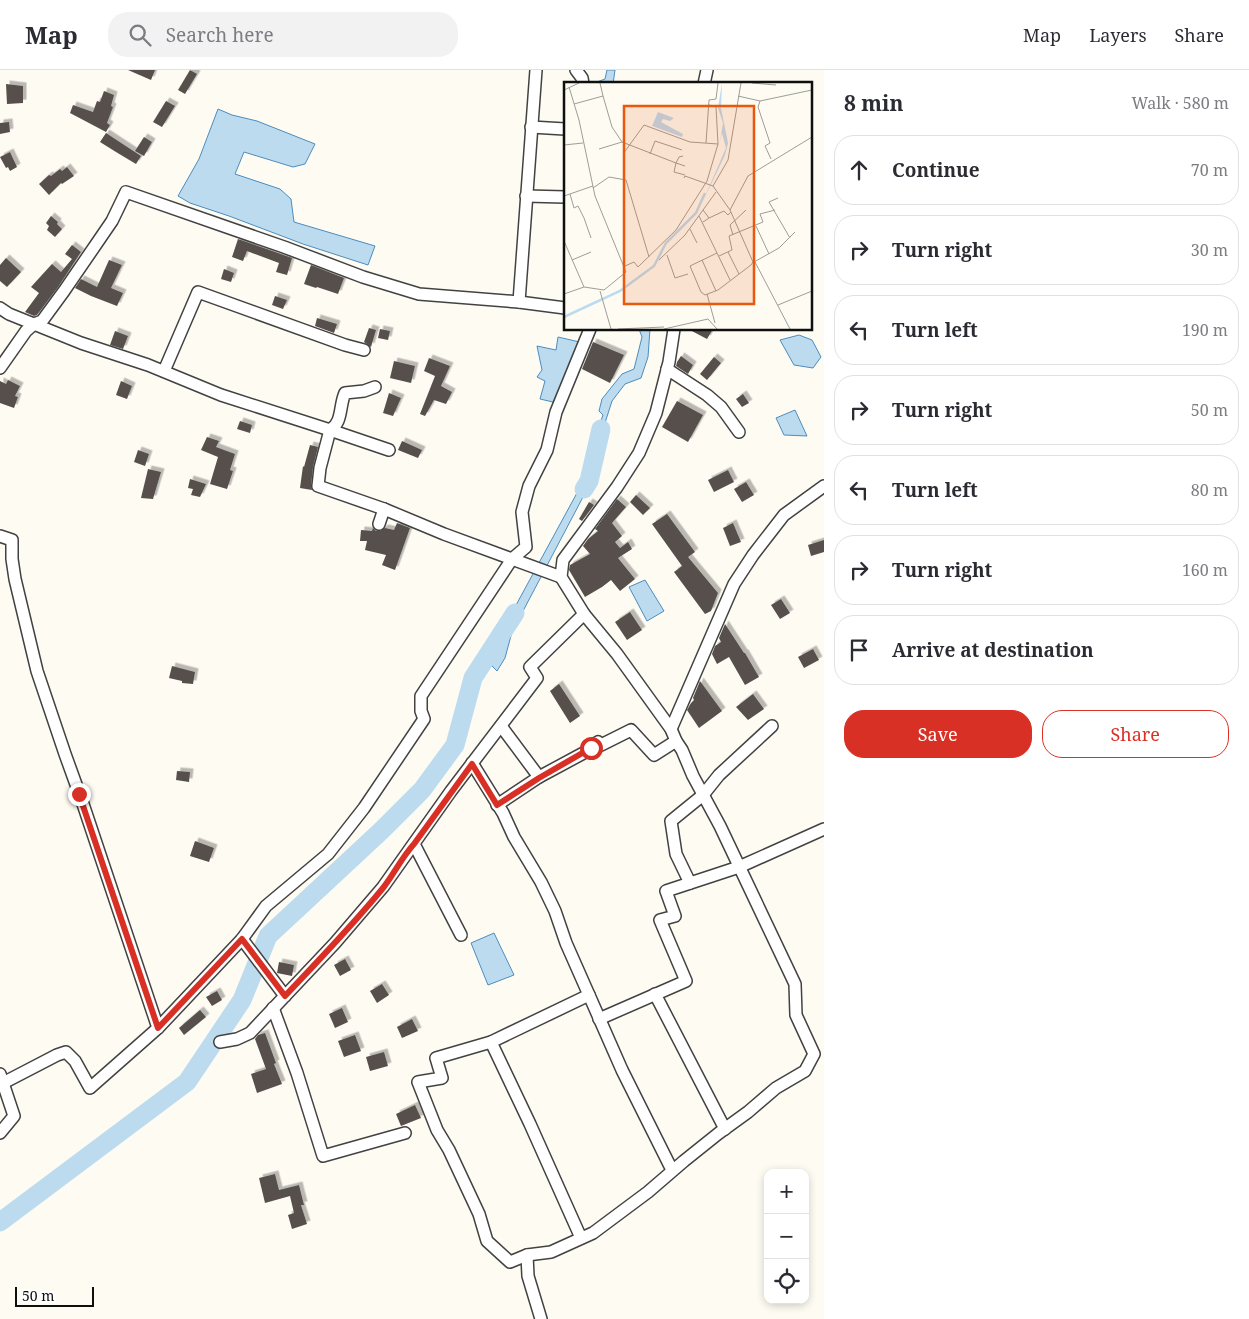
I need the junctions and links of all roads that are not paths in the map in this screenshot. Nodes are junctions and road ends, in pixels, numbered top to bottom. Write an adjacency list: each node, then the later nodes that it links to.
1 (536, 70): 4 (street)
2 (576, 70): 3 (street)
3 (583, 82)
4 (532, 127): 5 (street); 6 (street)
5 (564, 129)
6 (526, 196): 7 (street); 8 (street)
7 (564, 197)
8 (519, 302): 10 (street); 11 (street)
9 (0, 308): 11 (street)
10 (564, 308)
11 (34, 324): 15 (street); 17 (street)
12 (590, 330): 26 (street)
13 (674, 330): 16 (street)
14 (364, 350): 17 (street)
15 (0, 368)
16 (667, 369): 20 (street); 27 (street)
17 (164, 371): 19 (street)
18 (375, 386): 19 (street)
19 (330, 430): 21 (street); 23 (street)
20 (739, 432)
21 (389, 450)
22 (824, 486): 31 (street)
23 (384, 509): 24 (street); 26 (street)
24 (379, 524)
25 (0, 536): 48 (street)
26 (512, 559): 27 (street); 42 (street)
27 (562, 577): 28 (street)
28 (584, 614): 29 (street); 31 (street)
29 (501, 726): 33 (street); 34 (street)
30 (772, 726): 35 (street)
31 (671, 729): 32 (street)
32 (676, 741): 34 (street); 35 (street)
33 (472, 764): 36 (street); 38 (street)
34 (539, 778): 36 (street)
35 (703, 795): 39 (street); 40 (street)
36 (497, 805): 44 (street)
37 (824, 829): 39 (street)
38 (414, 844): 41 (street); 45 (street)
39 (739, 867): 40 (street); 51 (street)
40 (690, 883): 43 (street)
41 (462, 935)
42 (242, 939): 45 (street); 48 (street)
43 (655, 994): 47 (street); 53 (street)
44 (589, 995): 47 (street); 50 (street)
45 (285, 996): 46 (street)
46 (273, 1008): 49 (street); 55 (street)
47 (599, 1018): 56 (street)
48 (158, 1028): 52 (street)
49 (220, 1042)
50 (491, 1042): 57 (street); 58 (street)
51 (819, 1055): 53 (street)
52 (2, 1079): 54 (street)
53 (724, 1129): 56 (street)
54 (0, 1133)
55 (405, 1133)
56 (672, 1170): 57 (street)
57 (581, 1238): 58 (street)
58 (527, 1255): 59 (street)
59 (541, 1319)

